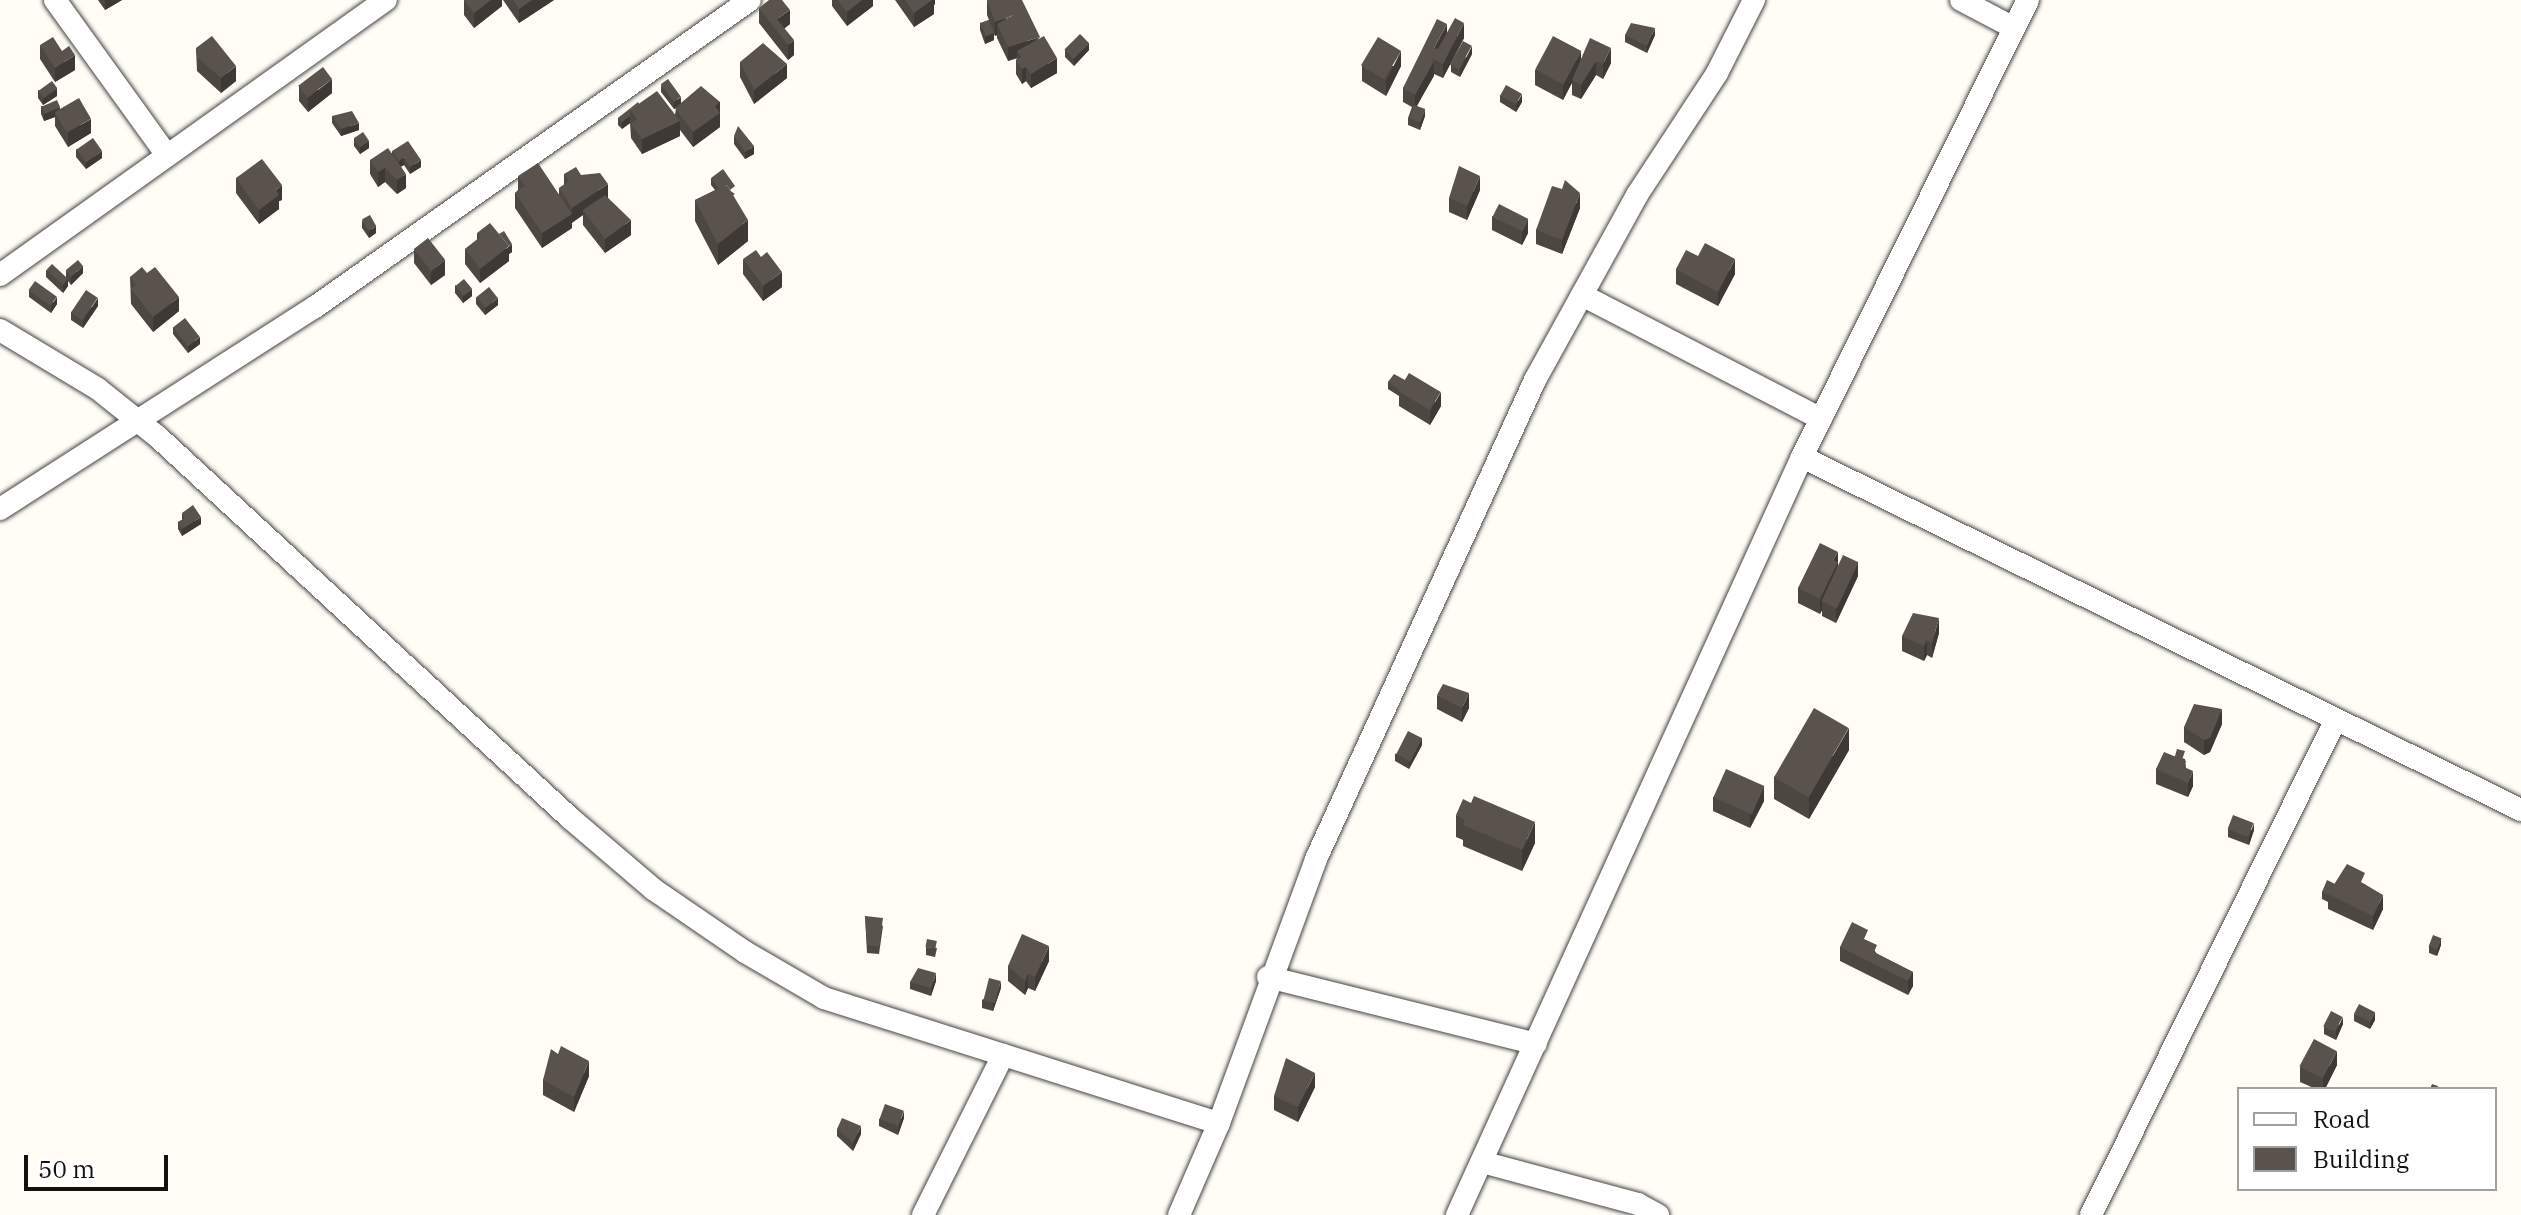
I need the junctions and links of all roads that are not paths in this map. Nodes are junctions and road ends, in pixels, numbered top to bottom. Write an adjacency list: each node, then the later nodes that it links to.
1 (55, 0): 8 (street)
2 (386, 0): 8 (street)
3 (750, 0): 13 (street)
4 (1754, 0): 10 (street)
5 (1961, 0): 7 (street)
6 (2028, 0): 7 (street)
7 (2014, 28): 12 (street)
8 (166, 154): 9 (street)
9 (0, 275)
10 (1582, 295): 12 (street); 18 (street)
11 (0, 330): 13 (street)
12 (1821, 419): 14 (street)
13 (138, 421): 15 (street); 20 (street)
14 (1802, 457): 16 (street); 19 (street)
15 (0, 509)
16 (2336, 719): 17 (street); 27 (street)
17 (2521, 810)
18 (1268, 977): 19 (street); 21 (street)
19 (1536, 1044): 22 (street)
20 (1003, 1055): 21 (street); 23 (street)
21 (1219, 1123): 24 (street)
22 (1482, 1162): 25 (street); 26 (street)
23 (923, 1215)
24 (1179, 1215)
25 (1457, 1215)
26 (1658, 1215)
27 (2091, 1215)

